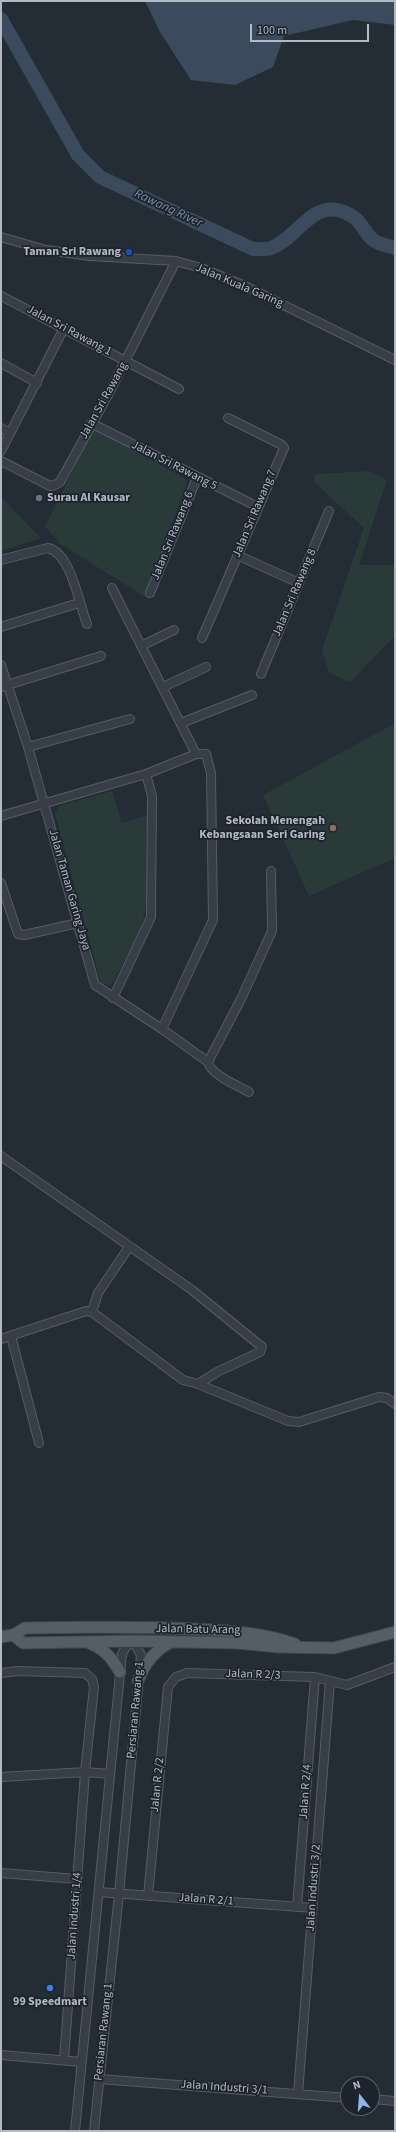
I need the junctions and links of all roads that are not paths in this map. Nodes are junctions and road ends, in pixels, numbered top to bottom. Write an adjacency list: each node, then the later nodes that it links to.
1 (1, 237): 2 (street, Jalan Kuala Garing)
2 (176, 261): 5 (street, Jalan Kuala Garing); 6 (street, Jalan Sri Rawang)
3 (1, 296): 4 (street, Jalan Sri Rawang 1)
4 (64, 328): 6 (street, Jalan Sri Rawang 1); 8 (street)
5 (395, 360)
6 (126, 362): 9 (street, Jalan Sri Rawang 1); 11 (street, Jalan Sri Rawang)
7 (1, 363): 8 (street)
8 (37, 383): 13 (street)
9 (179, 389)
10 (228, 418): 17 (street, Jalan Sri Rawang 7)
11 (91, 423): 15 (street, Jalan Sri Rawang); 16 (street, Jalan Sri Rawang 5)
12 (1, 428): 13 (street)
13 (10, 433): 14 (street)
14 (1, 451)
15 (1, 461)
16 (197, 478): 17 (street, Jalan Sri Rawang 5); 23 (street, Jalan Sri Rawang 6)
17 (258, 507): 19 (street, Jalan Sri Rawang 7)
18 (330, 511): 21 (street, Jalan Sri Rawang 8)
19 (238, 555): 21 (street); 28 (street, Jalan Sri Rawang 7)
20 (1, 560): 24 (street)
21 (299, 583): 33 (street, Jalan Sri Rawang 8)
22 (112, 588): 29 (street)
23 (150, 593)
24 (79, 603): 25 (street); 26 (street)
25 (87, 624)
26 (1, 627)
27 (174, 630): 29 (street)
28 (202, 638)
29 (141, 646): 35 (street)
30 (101, 656): 34 (street)
31 (1, 665): 34 (street, Jalan Taman Garing Jaya)
32 (206, 667): 35 (street)
33 (261, 674)
34 (4, 686): 39 (street, Jalan Taman Garing Jaya)
35 (162, 687): 38 (street)
36 (252, 695): 38 (street)
37 (130, 719): 39 (street)
38 (181, 723): 40 (street)
39 (28, 747): 42 (street, Jalan Taman Garing Jaya)
40 (196, 754): 41 (street); 48 (street)
41 (146, 774): 42 (street); 47 (street)
42 (44, 804): 43 (street); 46 (street, Jalan Taman Garing Jaya)
43 (1, 816)
44 (271, 871): 49 (street)
45 (1, 883): 46 (street)
46 (78, 923): 47 (street, Jalan Taman Garing Jaya)
47 (113, 998): 48 (street, Jalan Taman Garing Jaya)
48 (162, 1028): 49 (street, Jalan Taman Garing Jaya)
49 (208, 1062): 50 (street, Jalan Taman Garing Jaya)
50 (249, 1092)
51 (1, 1156): 52 (street)
52 (129, 1247): 53 (street); 56 (street)
53 (92, 1312): 54 (street); 56 (street)
54 (11, 1336): 55 (street); 58 (street)
55 (1, 1339)
56 (198, 1384): 57 (street)
57 (395, 1404)
58 (39, 1443)
59 (114, 1627): 60 (main road); 62 (main road); 64 (main road)
60 (152, 1628): 64 (main road); 67 (main road)
61 (395, 1632): 67 (main road, Jalan Batu Arang)
62 (13, 1635): 63 (main road); 65 (main road, Jalan Batu Arang)
63 (1, 1637)
64 (133, 1641): 65 (main road, Jalan Batu Arang); 66 (main road, Jalan Batu Arang); 69 (street, Persiaran Rawang 1); 74 (street, Persiaran Rawang 1)
65 (86, 1642): 69 (main road)
66 (171, 1642): 67 (main road, Jalan Batu Arang); 74 (main road)
67 (299, 1646)
68 (395, 1667): 73 (street, Jalan R 2/3)
69 (120, 1672): 76 (street, Persiaran Rawang 1)
70 (1, 1673): 75 (street, Jalan Industri 1/4)
71 (176, 1677): 72 (street, Jalan R 2/3); 82 (street, Jalan R 2/2)
72 (315, 1677): 73 (street, Jalan R 2/3); 83 (street, Jalan R 2/4)
73 (330, 1681): 84 (street, Jalan Industri 3/2)
74 (138, 1682): 81 (street, Persiaran Rawang 1)
75 (85, 1772): 76 (street); 77 (street); 79 (street, Jalan Industri 1/4)
76 (110, 1774): 80 (street, Persiaran Rawang 1)
77 (1, 1777)
78 (1, 1873): 79 (street)
79 (77, 1879): 86 (street, Jalan Industri 1/4)
80 (99, 1892): 81 (street, Jalan R 2/1); 87 (street, Persiaran Rawang 1)
81 (119, 1894): 82 (street, Jalan R 2/1); 88 (street, Persiaran Rawang 1)
82 (148, 1896): 83 (street, Jalan R 2/1)
83 (297, 1907): 84 (street, Jalan R 2/1)
84 (313, 1908): 89 (street, Jalan Industri 3/2)
85 (1, 2055): 86 (street)
86 (64, 2060): 87 (street)
87 (82, 2062): 93 (street, Persiaran Rawang 1)
88 (99, 2079): 89 (street, Jalan Industri 3/1); 94 (street, Persiaran Rawang 1)
89 (298, 2094): 90 (street, Jalan Industri 3/1)
90 (340, 2097)
91 (380, 2100): 92 (street)
92 (395, 2101)
93 (75, 2131)
94 (94, 2131)

